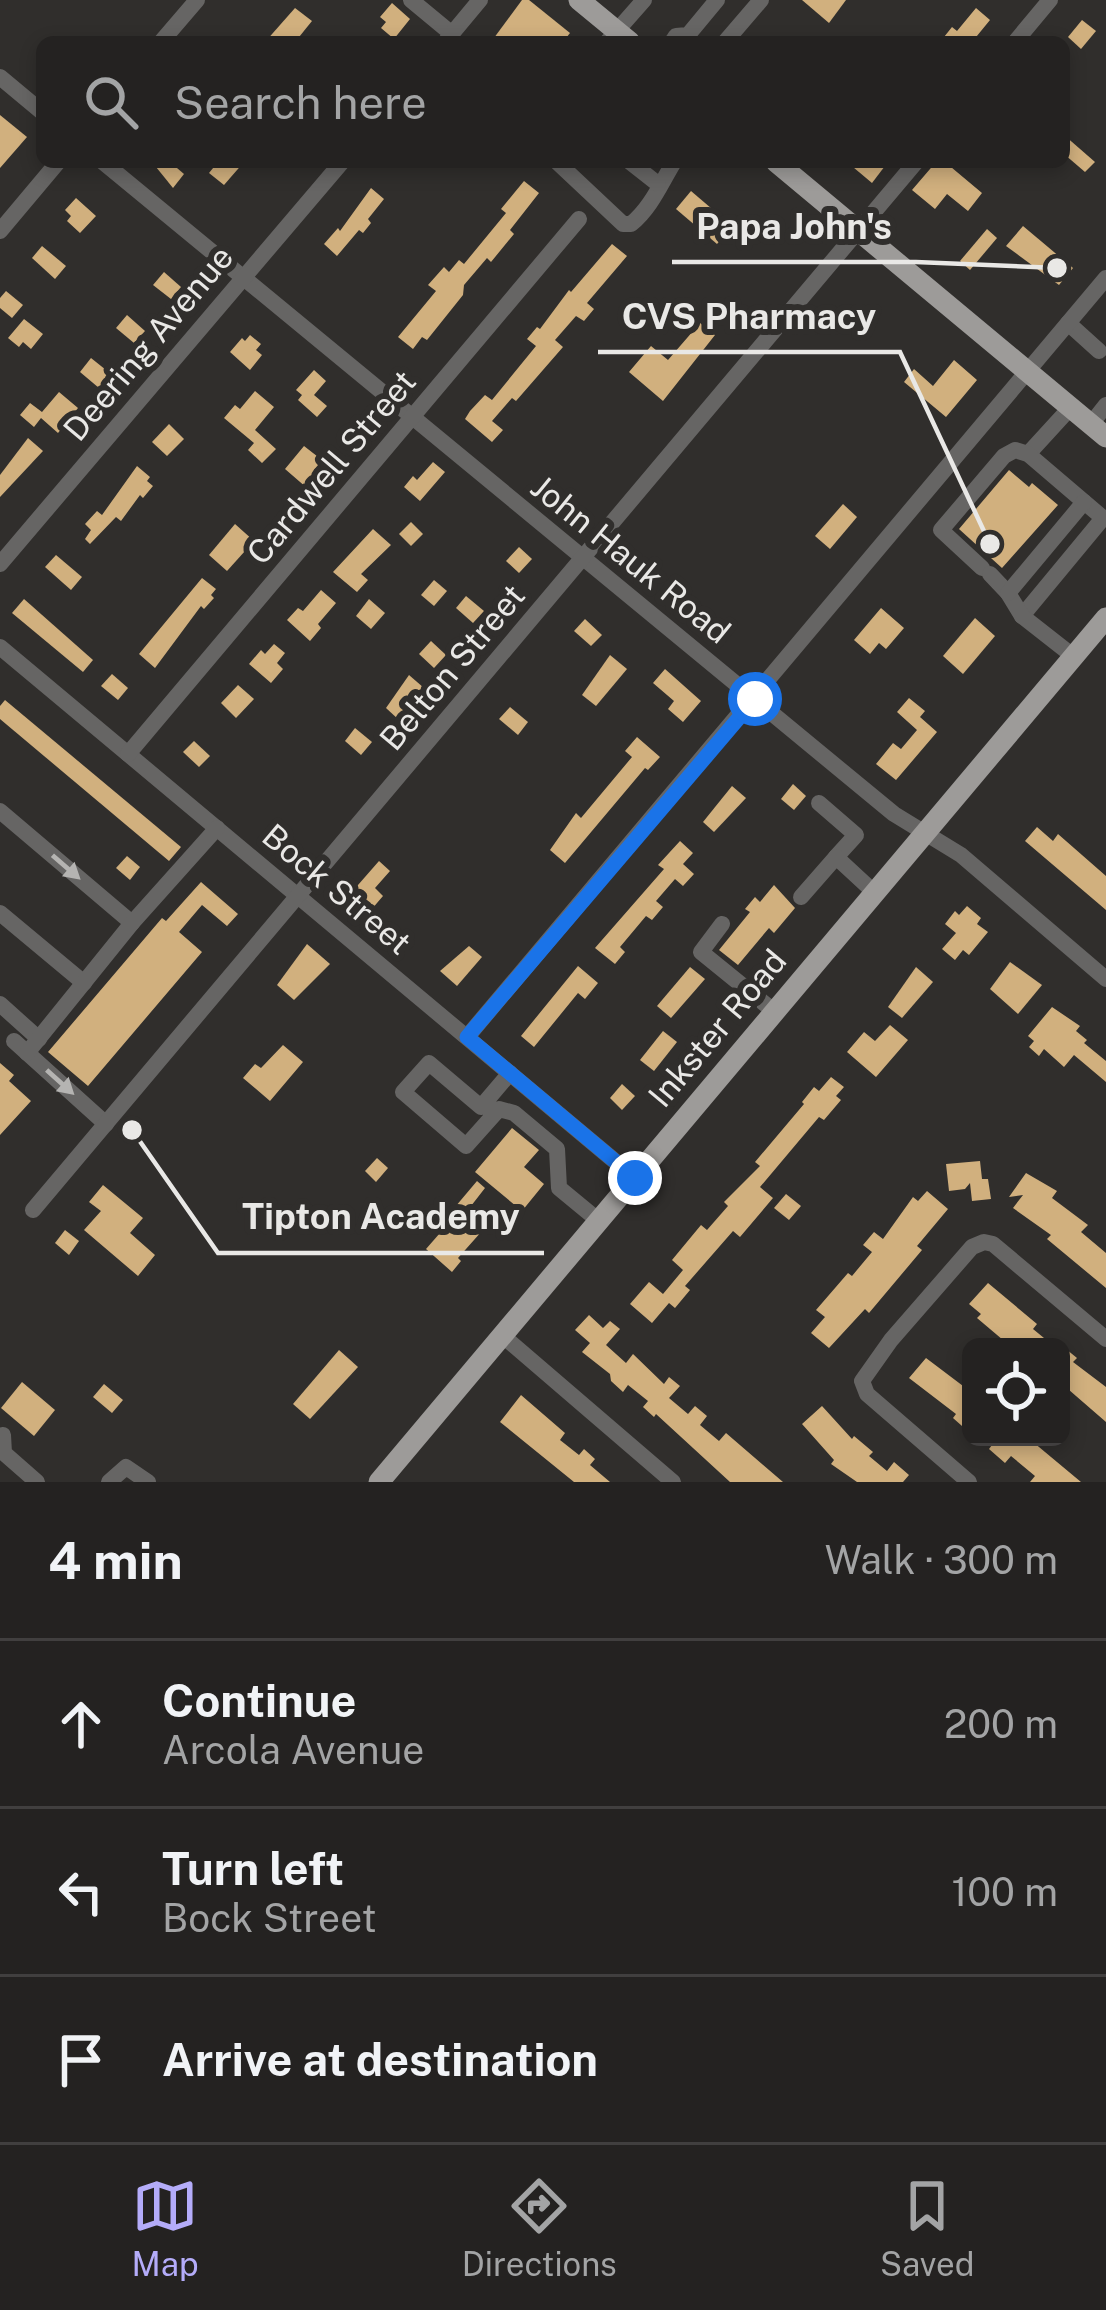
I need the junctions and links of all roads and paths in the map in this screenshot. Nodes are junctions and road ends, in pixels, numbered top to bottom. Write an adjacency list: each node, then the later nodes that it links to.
1 (197, 0): 9 (street)
2 (411, 0): 10 (street)
3 (480, 0): 11 (street)
4 (579, 0): 12 (main road)
5 (644, 0): 13 (street)
6 (717, 0): 14 (street)
7 (1050, 0): 16 (street)
8 (757, 1): 15 (street)
9 (166, 36)
10 (446, 36)
11 (450, 36)
12 (616, 36)
13 (619, 36)
14 (676, 36)
15 (730, 36)
16 (1020, 36)
17 (0, 77): 18 (street)
18 (36, 107)
19 (53, 168): 30 (street)
20 (110, 168): 31 (street, John Hauk Road)
21 (337, 168): 31 (street, Deering Avenue)
22 (563, 168): 27 (street)
23 (638, 168): 27 (street)
24 (670, 168): 27 (street)
25 (783, 168): 29 (main road)
26 (911, 168): 29 (street, Belton Street)
27 (658, 184)
28 (579, 219): 38 (street, Cardwell Street)
29 (859, 230): 35 (main road); 42 (street, Belton Street)
30 (0, 231)
31 (243, 278): 38 (street, John Hauk Road); 43 (street, Deering Avenue)
32 (1106, 278): 33 (street)
33 (1068, 323): 34 (street); 35 (street)
34 (1099, 351)
35 (1028, 371): 37 (main road); 49 (street)
36 (1106, 405): 39 (street)
37 (1072, 407): 39 (main road); 40 (street)
38 (411, 417): 42 (street, John Hauk Road); 50 (street, Cardwell Street)
39 (1098, 430)
40 (1028, 454): 41 (street); 44 (street)
41 (1084, 502): 44 (street); 45 (street)
42 (583, 559): 49 (street, John Hauk Road); 57 (street, Belton Street)
43 (0, 564)
44 (1008, 592): 45 (street)
45 (1022, 616): 48 (street)
46 (1106, 618): 48 (main road, Inkster Road)
47 (0, 647): 50 (street, Bock Street)
48 (1073, 656): 54 (main road, Inkster Road)
49 (755, 699): 54 (street, John Hauk Road); 66 (street)
50 (128, 754): 53 (street, Bock Street)
51 (819, 802): 55 (street)
52 (0, 811): 60 (street, one-way to 60)
53 (217, 828): 57 (street, Bock Street); 60 (street)
54 (926, 835): 56 (main road, Inkster Road); 62 (street, John Hauk Road)
55 (836, 857): 56 (street); 58 (street)
56 (876, 894): 65 (main road, Inkster Road)
57 (299, 896): 66 (street, Bock Street); 70 (street, Belton Street)
58 (801, 897)
59 (0, 913): 63 (street)
60 (132, 923): 63 (street)
61 (722, 924): 65 (street)
62 (1106, 979)
63 (84, 983): 67 (street)
64 (0, 1004): 67 (street)
65 (775, 1012): 71 (main road, Inkster Road)
66 (467, 1037): 68 (street, Bock Street)
67 (27, 1044): 70 (street, one-way to 70)
68 (510, 1073): 69 (street); 71 (street, Bock Street)
69 (486, 1112): 69 (street); 73 (street)
70 (106, 1124): 72 (street, Belton Street)
71 (635, 1178): 73 (main road, Inkster Road)
72 (33, 1210)
73 (599, 1221): 74 (main road, Inkster Road)
74 (502, 1336): 80 (main road, Inkster Road); 81 (street)
75 (1106, 1339): 82 (street)
76 (3, 1435): 77 (street)
77 (37, 1482)
78 (109, 1482): 79 (street)
79 (148, 1482)
80 (379, 1482)
81 (674, 1482)
82 (968, 1482)

